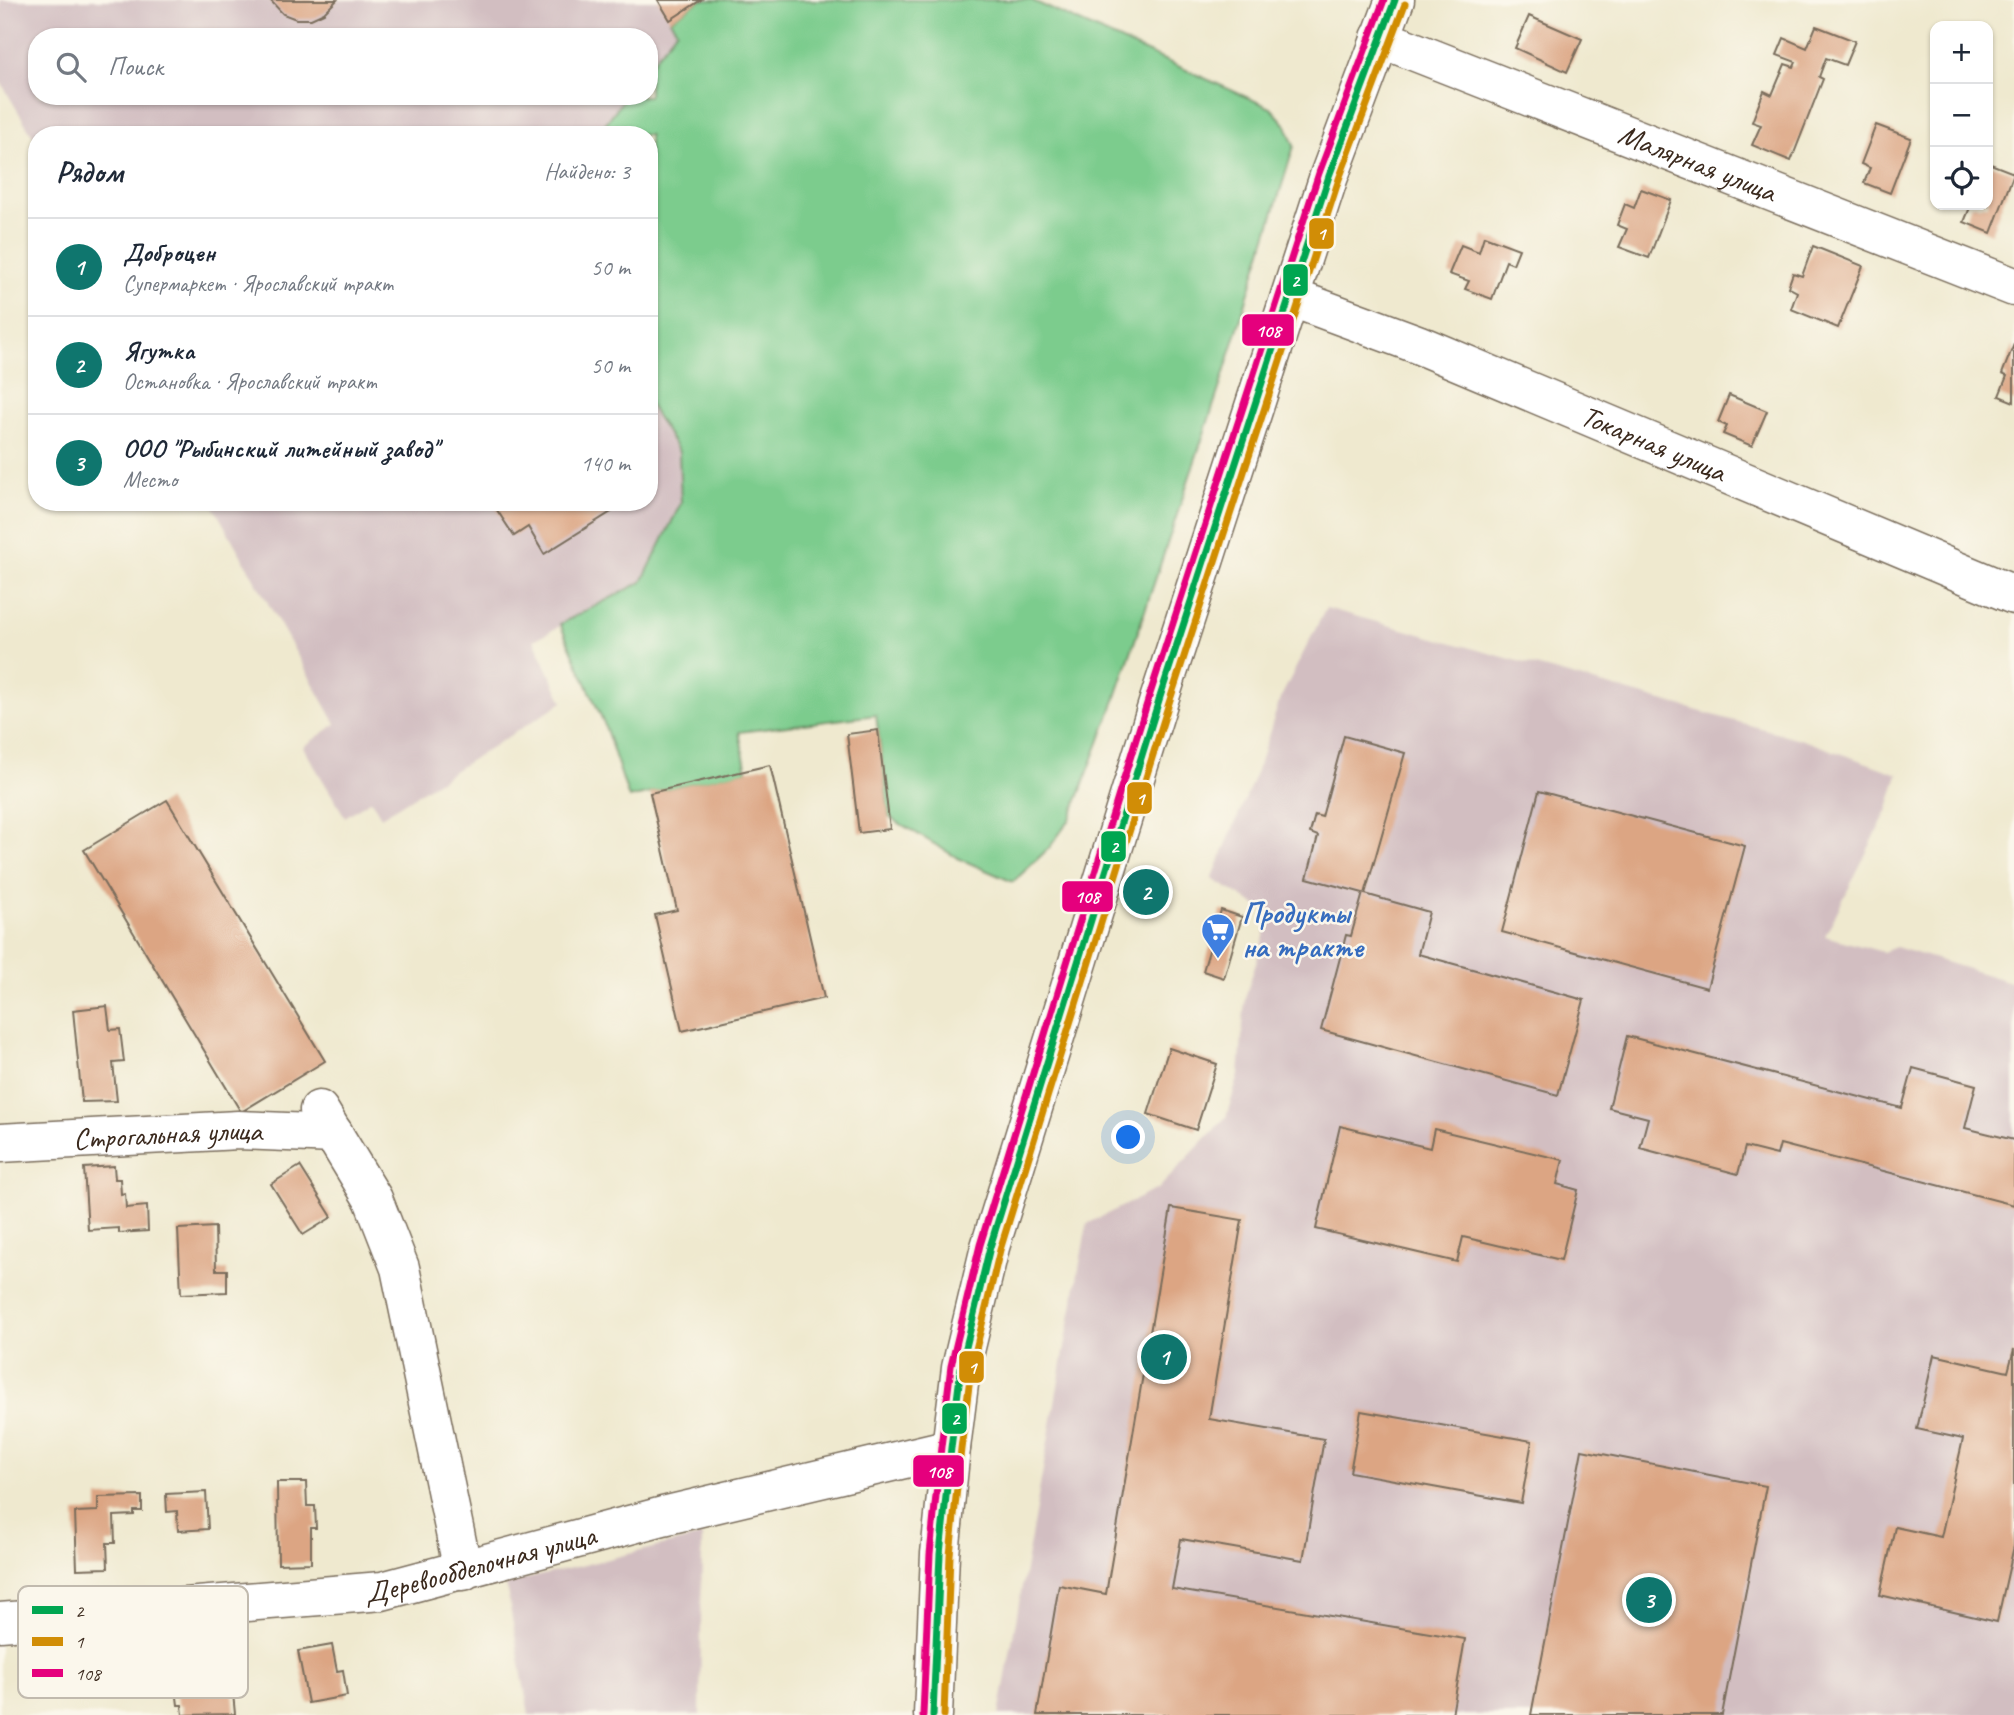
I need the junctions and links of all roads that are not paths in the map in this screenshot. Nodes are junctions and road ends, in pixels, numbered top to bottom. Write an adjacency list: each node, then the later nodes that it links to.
1 (1395, 0): 2 (street)
2 (1380, 38): 3 (street, Малярная улица); 4 (street)
3 (2014, 287)
4 (1290, 297): 5 (street, Токарная улица); 7 (street)
5 (2014, 595)
6 (0, 1143): 8 (street, Строгальная улица)
7 (951, 1448): 8 (street, Деревообделочная улица); 12 (street)
8 (463, 1571): 9 (street, Деревообделочная улица)
9 (248, 1602)
10 (18, 1621): 11 (street, Деревообделочная улица)
11 (0, 1622)
12 (933, 1715)

